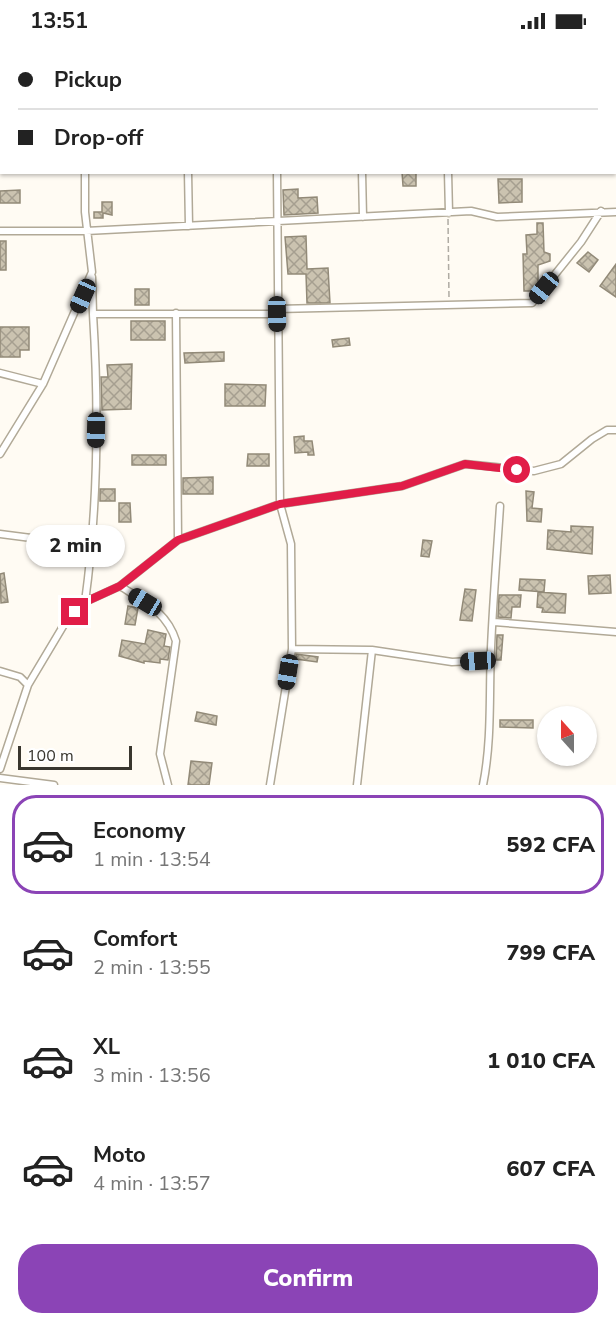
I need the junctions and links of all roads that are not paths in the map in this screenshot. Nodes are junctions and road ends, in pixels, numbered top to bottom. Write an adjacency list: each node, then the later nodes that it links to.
1 (86, 174): 13 (street)
2 (188, 174): 11 (street)
3 (277, 174): 10 (street)
4 (363, 174): 9 (street)
5 (448, 174): 8 (street)
6 (601, 211): 7 (street); 8 (street); 15 (street)
7 (616, 212)
8 (448, 213): 9 (street)
9 (363, 217): 10 (street)
10 (277, 222): 11 (street); 15 (street)
11 (189, 225): 13 (street)
12 (0, 231): 13 (street)
13 (86, 231): 14 (street)
14 (92, 272): 17 (street); 19 (street)
15 (277, 311): 16 (street); 22 (street)
16 (176, 313): 17 (street); 25 (street)
17 (93, 314): 26 (street)
18 (0, 373): 19 (street)
19 (43, 384): 21 (street)
20 (616, 430): 22 (street)
21 (0, 454)
22 (280, 504): 25 (street); 31 (street)
23 (500, 506): 29 (street)
24 (0, 534): 26 (street)
25 (178, 540): 27 (street)
26 (93, 546): 28 (street)
27 (120, 586): 28 (street); 39 (street)
28 (85, 602): 35 (street)
29 (494, 622): 30 (street); 33 (street)
30 (616, 632)
31 (292, 649): 32 (street); 40 (street)
32 (372, 650): 33 (street); 41 (street)
33 (491, 660): 42 (street)
34 (0, 671): 35 (street)
35 (28, 685): 36 (street)
36 (0, 769)
37 (0, 778): 38 (street)
38 (54, 785)
39 (168, 785)
40 (270, 785)
41 (357, 785)
42 (483, 785)

